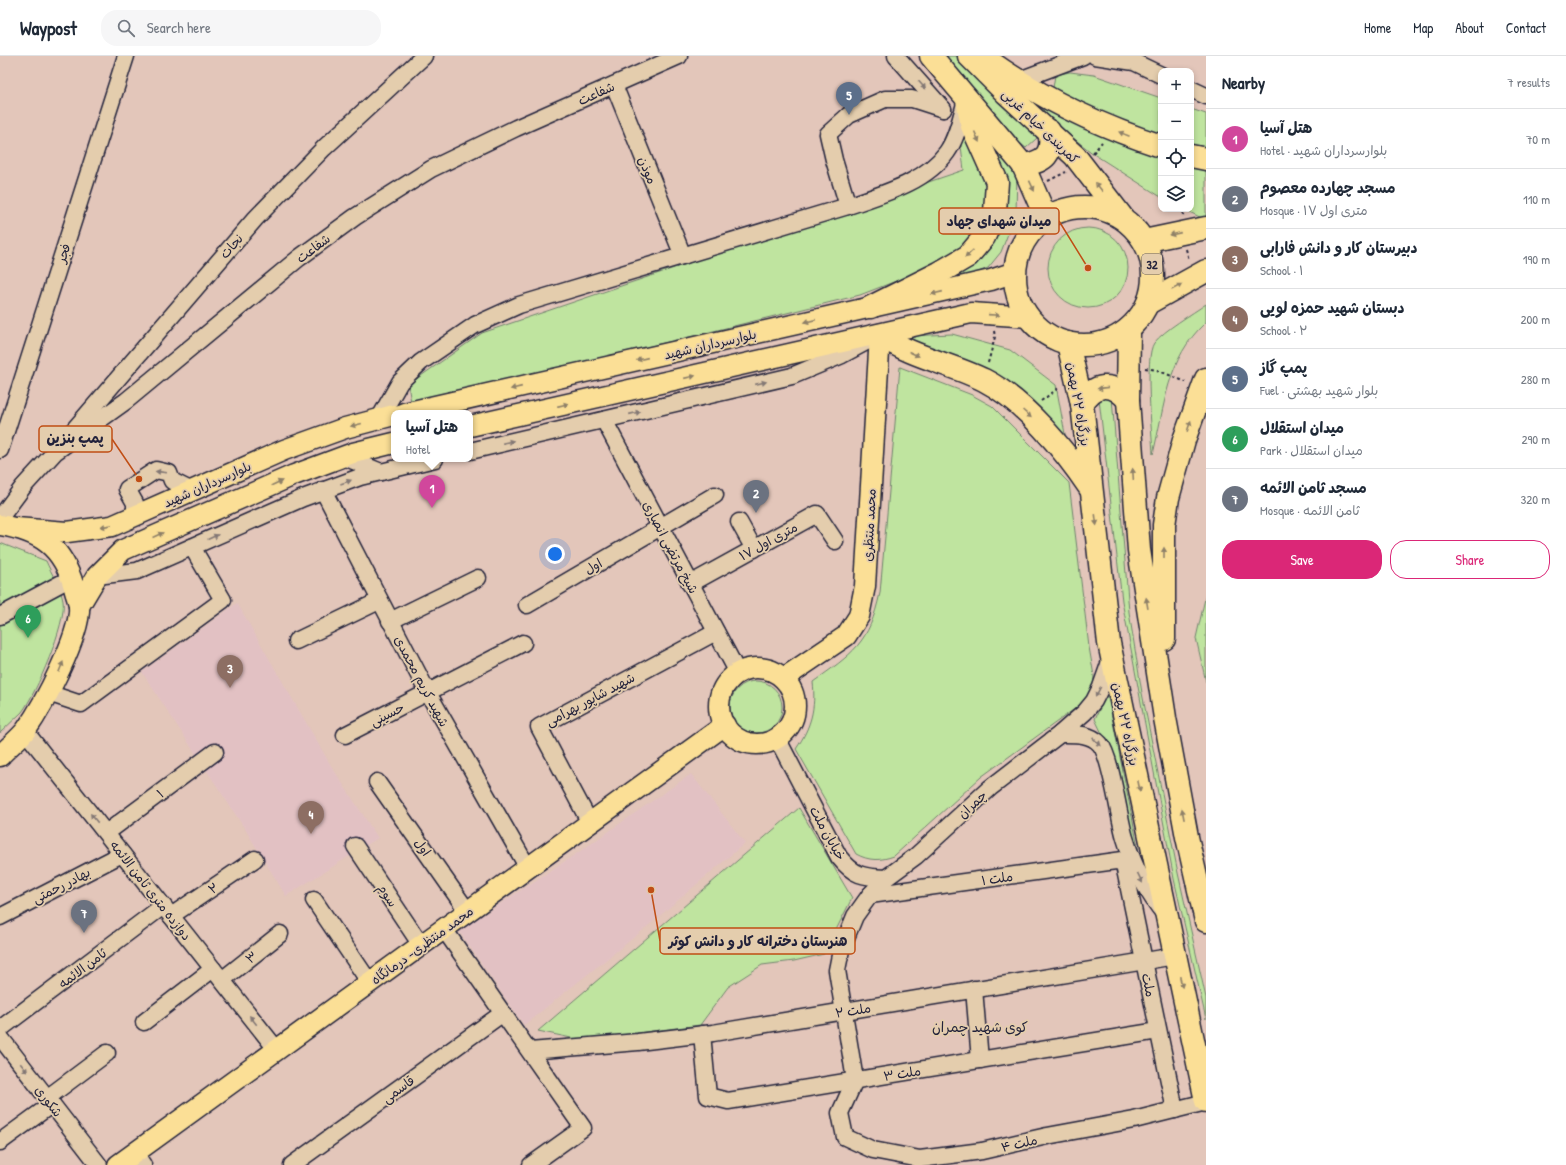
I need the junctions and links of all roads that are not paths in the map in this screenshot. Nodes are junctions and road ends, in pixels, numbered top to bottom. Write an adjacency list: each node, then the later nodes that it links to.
1 (126, 56): 48 (street, فجر)
2 (424, 56): 50 (street, نجات)
3 (679, 56): 13 (street, شفاعت)
4 (896, 56): 17 (street, one-way to 17)
5 (932, 56): 16 (highway)
6 (969, 56): 19 (highway, کمربندی خیام غربی / 32)
7 (982, 56): 12 (highway)
8 (1083, 56): 12 (street)
9 (1095, 56): 10 (street)
10 (1133, 59): 11 (street)
11 (1158, 73)
12 (1017, 81): 20 (highway, one-way to 12)
13 (614, 85): 29 (street, موذن); 50 (street, شفاعت)
14 (1194, 90): 15 (street)
15 (1206, 96)
16 (967, 99): 18 (street); 23 (highway); 34 (highway, one-way to 34)
17 (943, 109): 18 (street); 24 (street)
18 (957, 130): 24 (street)
19 (1049, 131): 23 (highway); 26 (highway, کمربندی خیام غربی / 32, one-way to 19)
20 (1158, 145)
21 (1194, 157): 22 (highway)
22 (1206, 159)
23 (1023, 165): 25 (highway, one-way to 25)
24 (848, 206): 29 (street)
25 (1046, 218): 26 (highway, 32); 30 (highway, 32)
26 (1122, 218): 28 (highway, 32)
27 (1206, 228): 28 (highway, 32, one-way to 28)
28 (1144, 241): 33 (highway, 32)
29 (683, 256): 44 (street)
30 (1015, 272): 32 (main road, بلوارسرداران شهید); 36 (highway, 32)
31 (1200, 275): 33 (highway, 32, one-way to 31)
32 (962, 287): 34 (main road, بلوارسرداران شهید, one-way to 34); 35 (main road)
33 (1148, 303): 37 (highway, 32)
34 (871, 308): 43 (main road, بلوارسرداران شهید, one-way to 43)
35 (971, 313): 36 (main road, one-way to 36); 38 (main road)
36 (1029, 318): 39 (highway, 32)
37 (1129, 329): 39 (highway, 32); 41 (highway)
38 (880, 335): 45 (street, one-way to 38); 46 (main road, one-way to 38); 56 (highway, one-way to 56); 79 (main road, محمد منتظری)
39 (1068, 343): 42 (highway, بزرگراه ۲۲ بهمن)
40 (1206, 379): 82 (highway, one-way to 40)
41 (1128, 400): 42 (highway, one-way to 42); 82 (highway, one-way to 41)
42 (1082, 404): 56 (highway, بزرگراه ۲۲ بهمن)
43 (417, 410)
44 (386, 417): 55 (main road, بلوارسرداران شهید, one-way to 55)
45 (604, 420): 49 (street, one-way to 45); 61 (street, شیخ مرتضی انصاری)
46 (478, 424)
47 (391, 444): 51 (main road, بلوارسرداران شهید)
48 (0, 450)
49 (473, 450)
50 (55, 452): 60 (street, شفاعت)
51 (344, 457): 53 (street); 65 (main road, بلوارسرداران شهید, one-way to 51)
52 (423, 462): 53 (street)
53 (380, 472): 54 (street, one-way to 53)
54 (323, 490): 63 (street, one-way to 54); 69 (street, شهید کریم محمدی)
55 (192, 491): 58 (main road, بلوارسرداران شهید); 58 (street, one-way to 58)
56 (1093, 492): 77 (highway, بزرگراه ۲۲ بهمن, one-way to 77)
57 (715, 495): 61 (street, اول)
58 (135, 516): 60 (main road, بلوارسرداران شهید, one-way to 60)
59 (739, 522): 64 (street)
60 (5, 524): 66 (main road)
61 (660, 527): 68 (street, شیخ مرتضی انصاری); 70 (street, اول)
62 (835, 541): 64 (street, ۱۷ متری اول)
63 (192, 547): 65 (street); 80 (street)
64 (754, 549): 68 (street, ۱۷ متری اول)
65 (98, 576): 71 (main road, بلوارسرداران شهید)
66 (71, 578): 71 (main road); 72 (street)
67 (478, 578): 73 (street)
68 (690, 584): 74 (street, شیخ مرتضی انصاری)
69 (379, 601): 73 (street, شهید کریم محمدی); 75 (street)
70 (527, 605)
71 (79, 606): 80 (main road, one-way to 71)
72 (0, 616)
73 (390, 621): 81 (street, شهید کریم محمدی)
74 (716, 632): 78 (street, شیخ مرتضی انصاری); 91 (street, شهید شاپور بهرامی)
75 (296, 641)
76 (523, 643): 81 (street, حسینی)
77 (1112, 656): 85 (street, چمران, one-way to 85); 106 (highway, بزرگراه ۲۲ بهمن, one-way to 106)
78 (738, 673): 79 (main road); 83 (main road)
79 (784, 678): 87 (main road)
80 (48, 693): 84 (main road)
81 (428, 693): 86 (street, حسینی); 98 (street, شهید کریم محمدی)
82 (1165, 718): 93 (highway, one-way to 82)
83 (725, 725): 87 (main road); 91 (main road, محمد منتظری- درمانگاه)
84 (25, 731): 89 (main road); 92 (street, دوازده متری ثامن الائمه, one-way to 84)
85 (1060, 734): 100 (street, چمران); 106 (street, one-way to 106)
86 (345, 735)
87 (777, 738): 100 (street, خیابان ملت)
88 (215, 752): 92 (street, ۱)
89 (0, 756)
90 (377, 782): 104 (street, اول)
91 (590, 823): 98 (main road, محمد منتظری- درمانگاه)
92 (106, 833): 95 (street, دوازده متری ثامن الائمه)
93 (1187, 836): 99 (main road); 107 (highway)
94 (355, 846): 110 (street, سوم)
95 (122, 854): 103 (street, دوازده متری ثامن الائمه); 105 (street, بهادر رحمتی)
96 (255, 859): 103 (street, ۲)
97 (1123, 860): 101 (street, ملت ۱); 112 (street, ملت)
98 (528, 868): 104 (main road, محمد منتظری- درمانگاه)
99 (1206, 869)
100 (886, 878): 101 (street)
101 (870, 895): 116 (street)
102 (314, 900): 114 (street)
103 (167, 911): 113 (street, دوازده متری ثامن الائمه); 119 (street, ثامن الائمه)
104 (468, 912): 108 (main road, محمد منتظری- درمانگاه)
105 (0, 917)
106 (1167, 917): 111 (highway, بزرگراه ۲۲ بهمن)
107 (1206, 921)
108 (444, 929): 110 (main road, محمد منتظری- درمانگاه); 117 (street)
109 (280, 934): 113 (street, ۳)
110 (421, 945): 114 (main road, محمد منتظری- درمانگاه)
111 (1175, 956): 112 (street, ملت ۲); 129 (highway, بزرگراه ۲۲ بهمن, one-way to 129)
112 (1144, 961): 115 (street, ملت ۲); 120 (street, ملت)
113 (217, 975): 118 (street, ۳); 123 (street, دوازده متری ثامن الائمه, one-way to 113)
114 (370, 983): 123 (main road, محمد منتظری- درمانگاه)
115 (974, 989): 116 (street, ملت ۲); 126 (street)
116 (844, 1011): 121 (street, ملت ۲); 127 (street)
117 (503, 1013): 124 (street); 135 (street, قاسمی)
118 (144, 1022)
119 (0, 1029)
120 (1158, 1031): 126 (street, ملت ۳); 130 (street, ملت)
121 (702, 1034): 124 (street, ملت ۲); 127 (street, ملت ۳)
122 (3, 1047): 128 (street, شکوری, one-way to 128)
123 (277, 1050): 132 (main road, محمد منتظری- درمانگاه)
124 (530, 1052): 136 (street)
125 (107, 1053): 128 (street)
126 (980, 1060): 127 (street, ملت ۳)
127 (855, 1080): 130 (street, ملت ۴)
128 (49, 1101): 131 (street); 133 (street, شکوری)
129 (1206, 1101): 130 (street, ملت ۴)
130 (1175, 1110)
131 (0, 1142)
132 (139, 1159): 134 (main road, محمد منتظری- درمانگاه)
133 (99, 1165)
134 (118, 1165)
135 (292, 1165)
136 (531, 1165)

